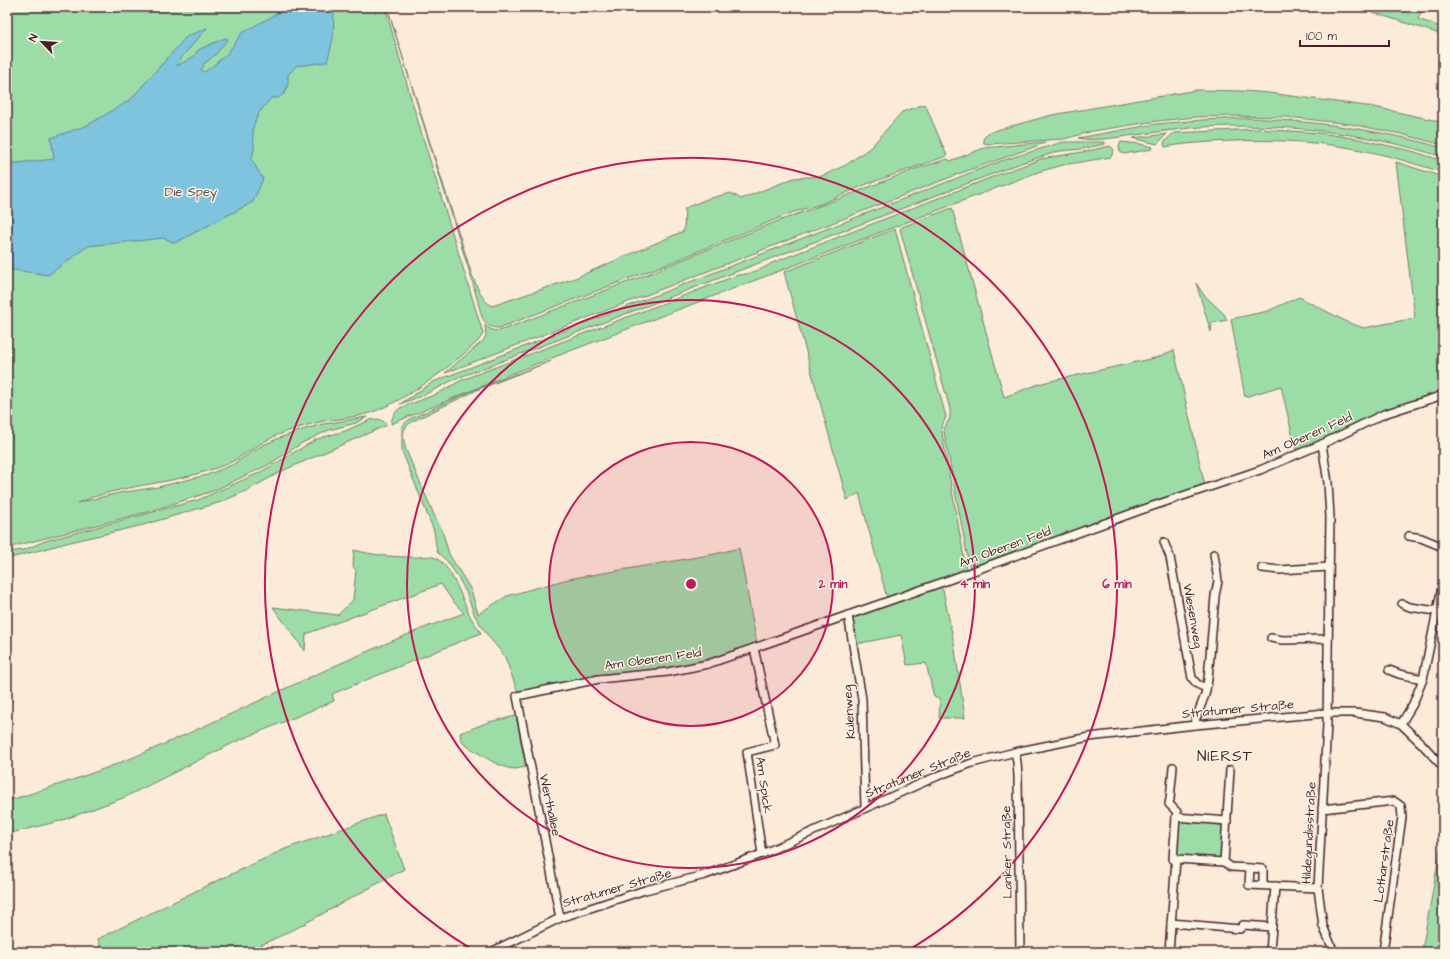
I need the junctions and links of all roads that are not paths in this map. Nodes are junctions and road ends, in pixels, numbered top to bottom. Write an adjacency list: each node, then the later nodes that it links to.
1 (1443, 395): 2 (street, Am Oberen Feld)
2 (1322, 444): 7 (street, Hildegundisstraße); 12 (street, Am Oberen Feld)
3 (1409, 536): 5 (street)
4 (1164, 542): 18 (street, Wiesenweg)
5 (1443, 547)
6 (1214, 554): 18 (street, Wiesenweg)
7 (1329, 567): 8 (street); 14 (street, Hildegundisstraße)
8 (1262, 568)
9 (1443, 582): 11 (street)
10 (1402, 604): 11 (street)
11 (1436, 611): 17 (street)
12 (848, 614): 15 (street, Am Oberen Feld); 27 (street, Kulenweg)
13 (1271, 638): 14 (street)
14 (1327, 640): 20 (street, Hildegundisstraße)
15 (754, 648): 19 (street, Am Oberen Feld); 31 (street, Am Spick)
16 (1389, 670): 17 (street)
17 (1424, 679): 21 (street)
18 (1206, 688): 22 (street, Wiesenweg)
19 (517, 696): 38 (street, Werthallee)
20 (1326, 713): 21 (street, Stratumer Straße); 22 (street, Stratumer Straße); 28 (street, Hildegundisstraße)
21 (1401, 724): 25 (street)
22 (1195, 725): 23 (street, Stratumer Straße)
23 (1015, 752): 27 (street, Stratumer Straße); 42 (street, Lanker Straße)
24 (1173, 767): 29 (street)
25 (1443, 767)
26 (1230, 770): 30 (street)
27 (866, 808): 31 (street, Stratumer Straße)
28 (1322, 809): 37 (street, Hildegundisstraße); 46 (street, Lotharstraße)
29 (1176, 817): 30 (street); 32 (street)
30 (1227, 821): 33 (street)
31 (762, 854): 38 (street, Stratumer Straße)
32 (1176, 859): 33 (street); 39 (street)
33 (1224, 862): 34 (street)
34 (1250, 868): 35 (street); 35 (street)
35 (1263, 885): 36 (street)
36 (1275, 886): 37 (street); 40 (street)
37 (1318, 888): 45 (street, Hildegundisstraße)
38 (560, 918): 41 (street, Stratumer Straße)
39 (1171, 923): 40 (street); 43 (street)
40 (1272, 927): 44 (street)
41 (491, 952)
42 (1020, 952)
43 (1169, 952)
44 (1270, 952)
45 (1334, 952)
46 (1383, 952)

